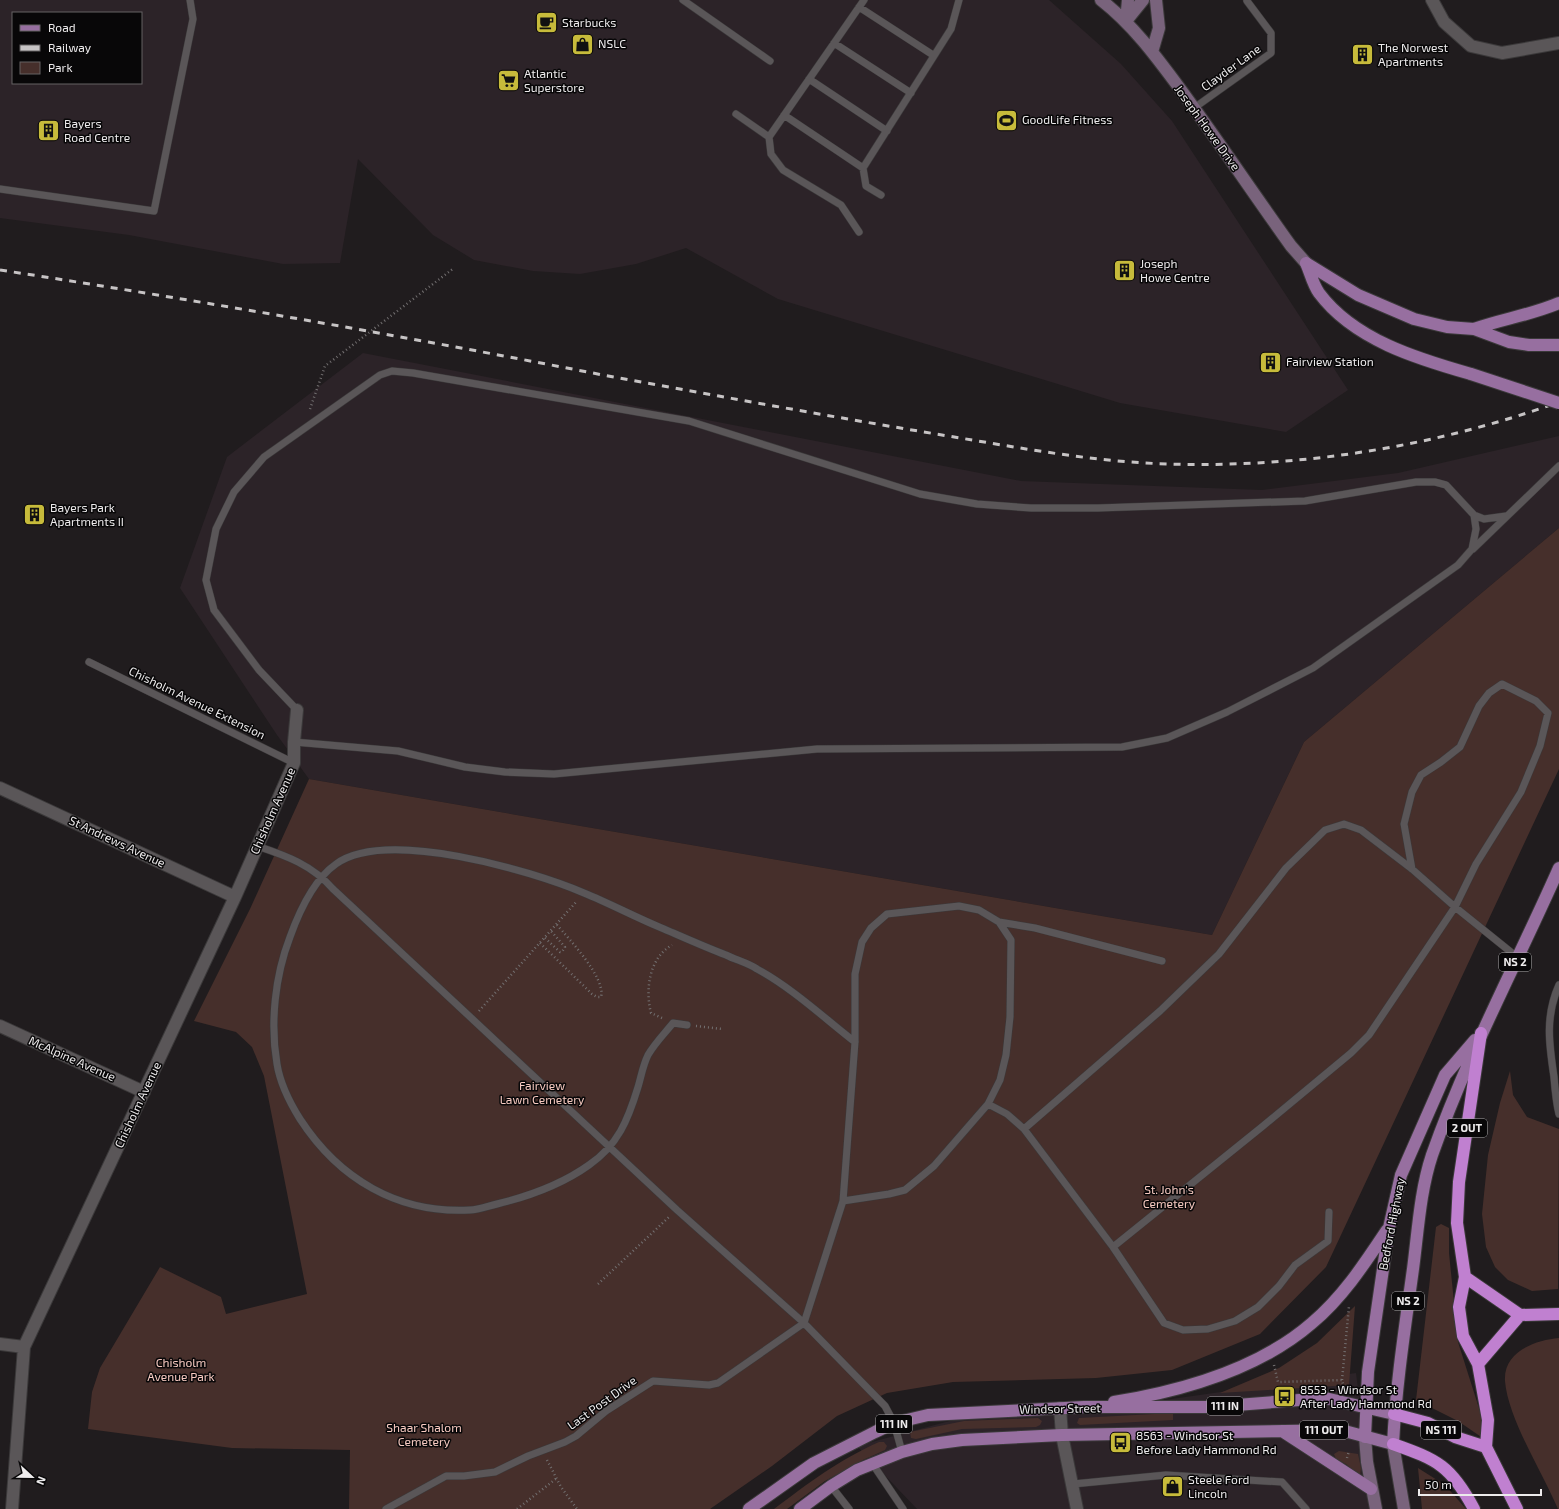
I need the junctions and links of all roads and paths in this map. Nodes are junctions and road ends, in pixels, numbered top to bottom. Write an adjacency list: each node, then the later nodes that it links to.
1 (190, 0): 26 (lane)
2 (683, 0): 17 (lane)
3 (864, 0): 11 (lane)
4 (959, 0): 16 (lane)
5 (1101, 0): 12 (main road, Joseph Howe Drive)
6 (1128, 0): 12 (main road)
7 (1143, 0): 12 (main road)
8 (1156, 0): 15 (main road)
9 (1432, 0): 14 (street)
10 (1247, 1): 20 (lane, Clayder Lane)
11 (859, 7): 13 (lane); 16 (lane)
12 (1126, 21): 15 (main road, Joseph Howe Drive)
13 (834, 43): 18 (lane); 19 (lane)
14 (1559, 43)
15 (1152, 52): 20 (main road, Joseph Howe Drive)
16 (933, 55): 19 (lane)
17 (770, 61)
18 (809, 79): 22 (lane); 23 (lane)
19 (911, 94): 23 (lane)
20 (1194, 108): 29 (main road, Joseph Howe Drive)
21 (736, 114): 24 (lane)
22 (784, 115): 24 (lane); 25 (lane)
23 (887, 130): 25 (lane)
24 (768, 137): 28 (lane)
25 (863, 168): 27 (lane)
26 (0, 189)
27 (881, 195)
28 (859, 232)
29 (1306, 263): 32 (main road); 34 (main road, bridge)
30 (454, 268): 35 (path)
31 (1559, 304): 32 (main road)
32 (1474, 329): 33 (main road)
33 (1559, 345)
34 (1559, 403)
35 (304, 429): 37 (lane); 41 (lane)
36 (1559, 466): 38 (lane)
37 (1474, 515): 38 (lane); 39 (lane)
38 (1507, 515): 39 (lane)
39 (1472, 549): 42 (lane)
40 (89, 662): 43 (lane, Chisholm Avenue Extension)
41 (297, 710): 42 (street, Chisholm Avenue)
42 (294, 742): 43 (street, Chisholm Avenue)
43 (294, 763): 45 (street, Chisholm Avenue)
44 (0, 788): 50 (street, St Andrews Avenue)
45 (257, 846): 48 (lane); 50 (street, Chisholm Avenue)
46 (1559, 868): 58 (main road, Bedford Highway / NS 2)
47 (1412, 869): 51 (lane); 51 (lane); 71 (lane)
48 (322, 877): 49 (lane); 61 (lane); 72 (lane)
49 (582, 892): 53 (path); 56 (lane)
50 (235, 897): 68 (street, Chisholm Avenue)
51 (1455, 907): 58 (lane); 77 (lane)
52 (998, 922): 59 (lane); 67 (lane); 69 (lane)
53 (557, 925): 54 (path); 57 (path)
54 (551, 931): 55 (path); 55 (path)
55 (545, 938): 57 (path)
56 (685, 938): 62 (path); 67 (lane)
57 (540, 943): 61 (path)
58 (1517, 957): 66 (main road, Bedford Highway / NS 2)
59 (1162, 960)
60 (1559, 985): 70 (lane)
61 (473, 1018): 72 (lane)
62 (674, 1023): 63 (lane); 72 (lane)
63 (688, 1025): 65 (path)
64 (0, 1026): 68 (street, McAlpine Avenue)
65 (722, 1029)
66 (1481, 1033): 76 (main road, Bedford Highway / NS 2); 78 (highway, 2 OUT); 93 (main road, Bedford Highway / NS 2)
67 (854, 1042): 73 (lane)
68 (144, 1092): 85 (street, Chisholm Avenue)
69 (988, 1104): 71 (lane); 73 (lane)
70 (1559, 1114)
71 (1024, 1129): 77 (lane)
72 (611, 1147): 74 (lane)
73 (843, 1201): 83 (lane)
74 (677, 1210): 79 (path); 83 (lane)
75 (1329, 1212): 77 (lane)
76 (1389, 1228): 90 (main road); 92 (main road, Bedford Highway / NS 2)
77 (1113, 1247)
78 (1465, 1277): 82 (highway); 87 (highway, 2 OUT)
79 (598, 1284)
80 (1349, 1302): 88 (path)
81 (1559, 1314): 82 (highway)
82 (1520, 1315): 87 (highway)
83 (804, 1323): 94 (lane); 100 (lane, Last Post Drive)
84 (0, 1344): 85 (street)
85 (24, 1347): 107 (street, Chisholm Avenue)
86 (1273, 1362): 88 (path)
87 (1478, 1364): 99 (highway, 2 OUT)
88 (1342, 1380): 89 (path)
89 (1343, 1384)
90 (1084, 1407): 91 (main road, Windsor Street / 111 IN); 92 (main road, Windsor Street / 111 IN)
91 (1060, 1408): 94 (main road, Windsor Street / 111 IN); 96 (street)
92 (1365, 1408): 93 (main road, Windsor Street); 97 (main road, Bedford Highway / NS 2)
93 (1394, 1414): 98 (main road, Bedford Highway / NS 2); 99 (highway, NS 111)
94 (894, 1424): 101 (lane); 111 (main road, Windsor Street / 111 IN)
95 (1282, 1431): 96 (main road, 111 OUT); 97 (main road, 111 OUT); 106 (main road)
96 (1062, 1435): 101 (main road, 111 OUT); 104 (street)
97 (1365, 1437): 98 (main road, 111 OUT); 106 (main road)
98 (1393, 1444): 118 (main road); 119 (highway, NS 111)
99 (1486, 1447): 120 (highway)
100 (542, 1451): 103 (path); 108 (lane, Last Post Drive)
101 (902, 1452): 102 (main road, 111 OUT)
102 (872, 1464): 105 (main road, 111 OUT); 114 (lane)
103 (557, 1478): 109 (path); 110 (path)
104 (1073, 1484): 115 (street); 116 (lane)
105 (831, 1486): 112 (main road, 111 OUT); 113 (lane)
106 (1371, 1489): 117 (main road)
107 (12, 1509)
108 (386, 1509)
109 (517, 1509)
110 (577, 1509)
111 (749, 1509)
112 (800, 1509)
113 (849, 1509)
114 (903, 1509)
115 (1077, 1509)
116 (1306, 1509)
117 (1376, 1509)
118 (1404, 1509)
119 (1474, 1509)
120 (1517, 1509)

